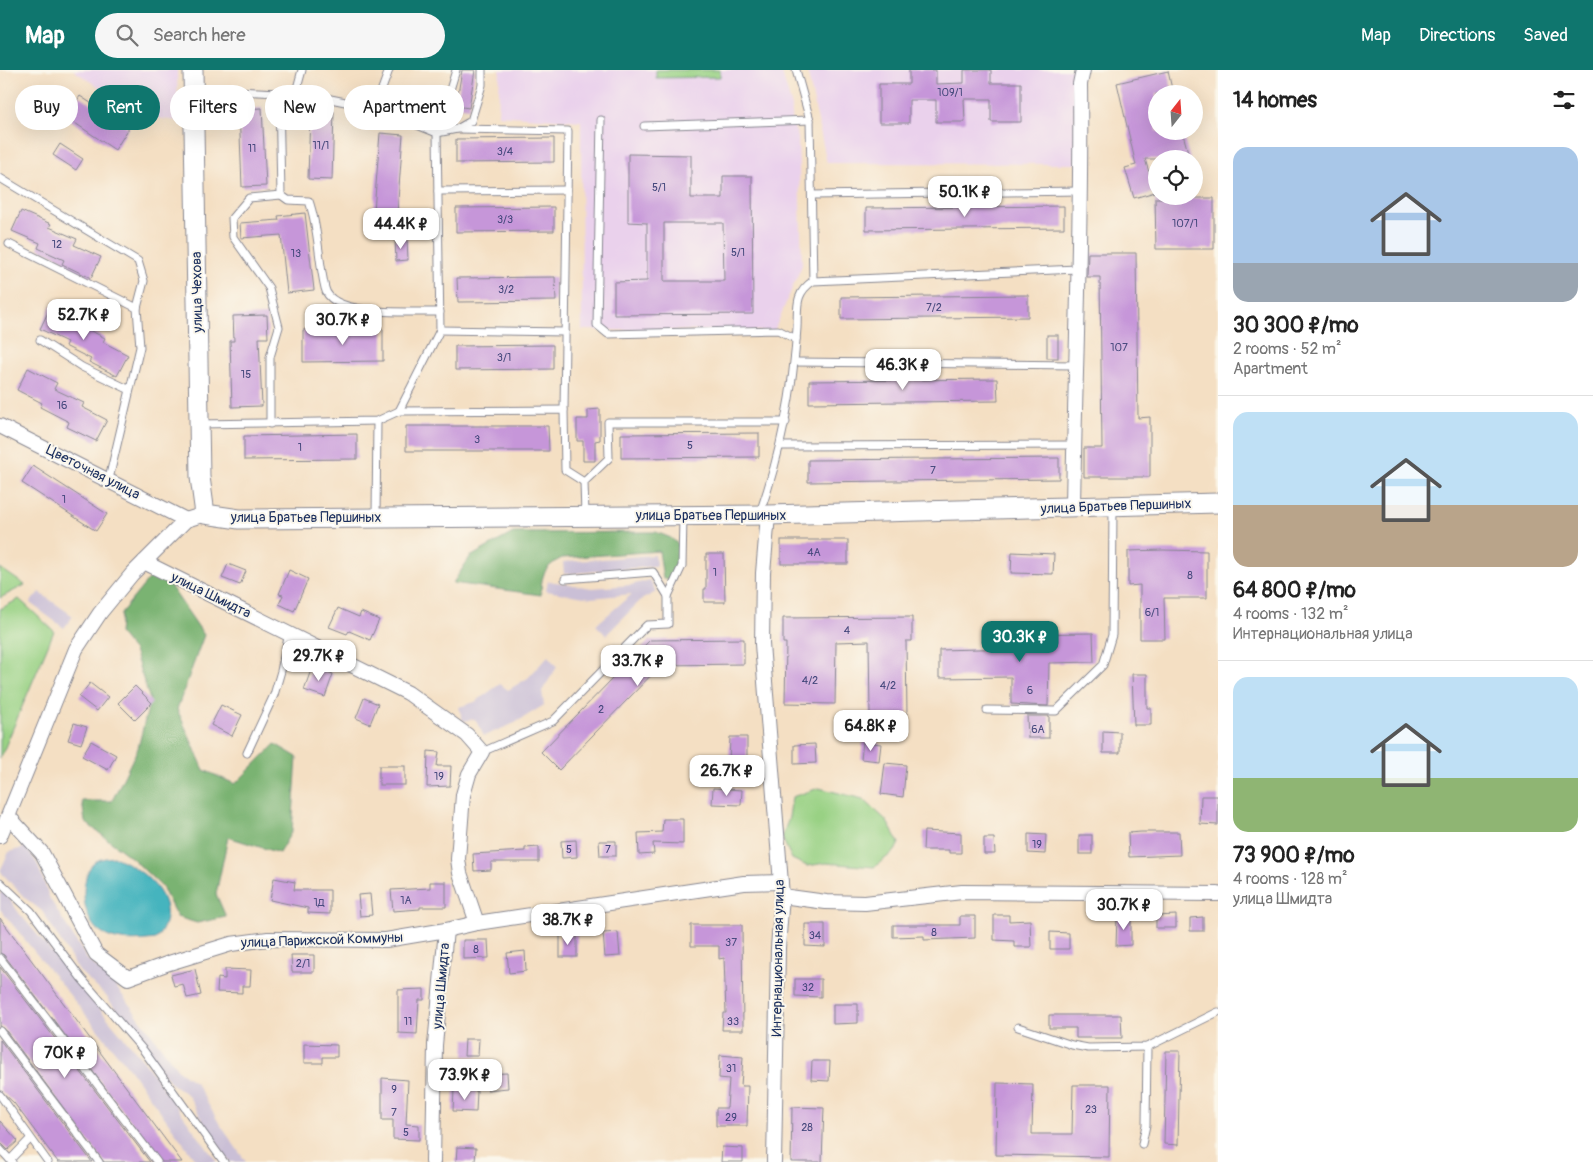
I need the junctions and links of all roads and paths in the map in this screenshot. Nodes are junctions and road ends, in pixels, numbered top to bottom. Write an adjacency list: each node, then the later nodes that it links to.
1 (193, 70): 8 (street, улица Чехова)
2 (302, 70): 9 (lane)
3 (389, 70): 10 (lane)
4 (456, 70): 20 (lane)
5 (482, 70): 13 (lane)
6 (796, 70): 12 (lane)
7 (1083, 70): 24 (street)
8 (194, 85)
9 (298, 85)
10 (383, 85)
11 (601, 120): 34 (lane)
12 (810, 120): 14 (lane); 26 (lane)
13 (464, 125)
14 (644, 126)
15 (464, 129): 22 (lane)
16 (195, 130): 43 (street, улица Чехова)
17 (279, 130): 25 (lane)
18 (430, 130): 20 (lane)
19 (452, 130): 20 (lane)
20 (437, 133): 23 (lane)
21 (0, 178): 30 (lane)
22 (567, 190): 23 (lane); 33 (lane)
23 (438, 191): 31 (lane)
24 (1082, 191): 26 (lane); 28 (street)
25 (281, 195): 31 (lane); 44 (lane)
26 (813, 195): 29 (lane)
27 (9, 244): 30 (lane)
28 (1077, 269): 29 (lane); 37 (street)
29 (814, 281): 34 (lane)
30 (137, 308): 38 (lane)
31 (440, 312): 32 (lane)
32 (440, 330): 33 (lane); 40 (lane)
33 (565, 332): 39 (lane)
34 (796, 339): 36 (lane)
35 (40, 340): 38 (lane)
36 (796, 362): 37 (lane); 42 (lane)
37 (1075, 365): 46 (street)
38 (128, 389): 48 (lane)
39 (564, 410): 40 (lane); 49 (lane)
40 (399, 411): 41 (lane)
41 (377, 421): 44 (lane); 57 (lane)
42 (786, 422): 47 (lane); 49 (lane)
43 (199, 424): 44 (lane); 53 (street, улица Чехова)
44 (270, 424)
45 (0, 426): 48 (street, Цветочная улица)
46 (1074, 445): 47 (lane); 52 (street)
47 (780, 446): 56 (lane)
48 (109, 479): 58 (street, Цветочная улица)
49 (584, 482): 54 (lane)
50 (1218, 503): 51 (street, улица Братьев Першиных)
51 (1113, 507): 52 (street, улица Братьев Першиных); 63 (lane)
52 (1073, 508): 56 (street, улица Братьев Першиных)
53 (205, 514): 57 (street, улица Братьев Першиных); 58 (street)
54 (585, 515): 55 (street, улица Братьев Першиных); 57 (street, улица Братьев Першиных)
55 (683, 515): 56 (street, улица Братьев Першиных); 61 (lane)
56 (763, 515): 69 (street, Интернациональная улица)
57 (376, 517)
58 (186, 520): 59 (street)
59 (144, 562): 62 (street, улица Шмидта); 66 (street)
60 (565, 579): 61 (lane)
61 (668, 596): 64 (lane)
62 (288, 633): 64 (street, улица Шмидта); 65 (lane)
63 (987, 710)
64 (482, 752): 72 (street)
65 (247, 753)
66 (9, 817): 67 (street); 73 (street, улица Парижской Коммуны)
67 (0, 836)
68 (0, 882): 87 (lane)
69 (781, 882): 71 (street, Интернациональная улица); 72 (street, улица Парижской Коммуны)
70 (1218, 894): 71 (street)
71 (782, 896): 89 (street, Интернациональная улица)
72 (478, 923): 73 (street, улица Парижской Коммуны)
73 (446, 930): 88 (street, улица Шмидта)
74 (0, 958): 86 (lane)
75 (1218, 1012): 78 (lane)
76 (1018, 1027): 78 (lane)
77 (0, 1031): 85 (lane)
78 (1147, 1047): 81 (lane)
79 (0, 1095): 80 (lane)
80 (30, 1139): 83 (lane); 84 (lane)
81 (1142, 1144)
82 (0, 1149): 83 (lane)
83 (11, 1161)
84 (48, 1162)
85 (99, 1162)
86 (157, 1162)
87 (224, 1162)
88 (433, 1162)
89 (774, 1162)

